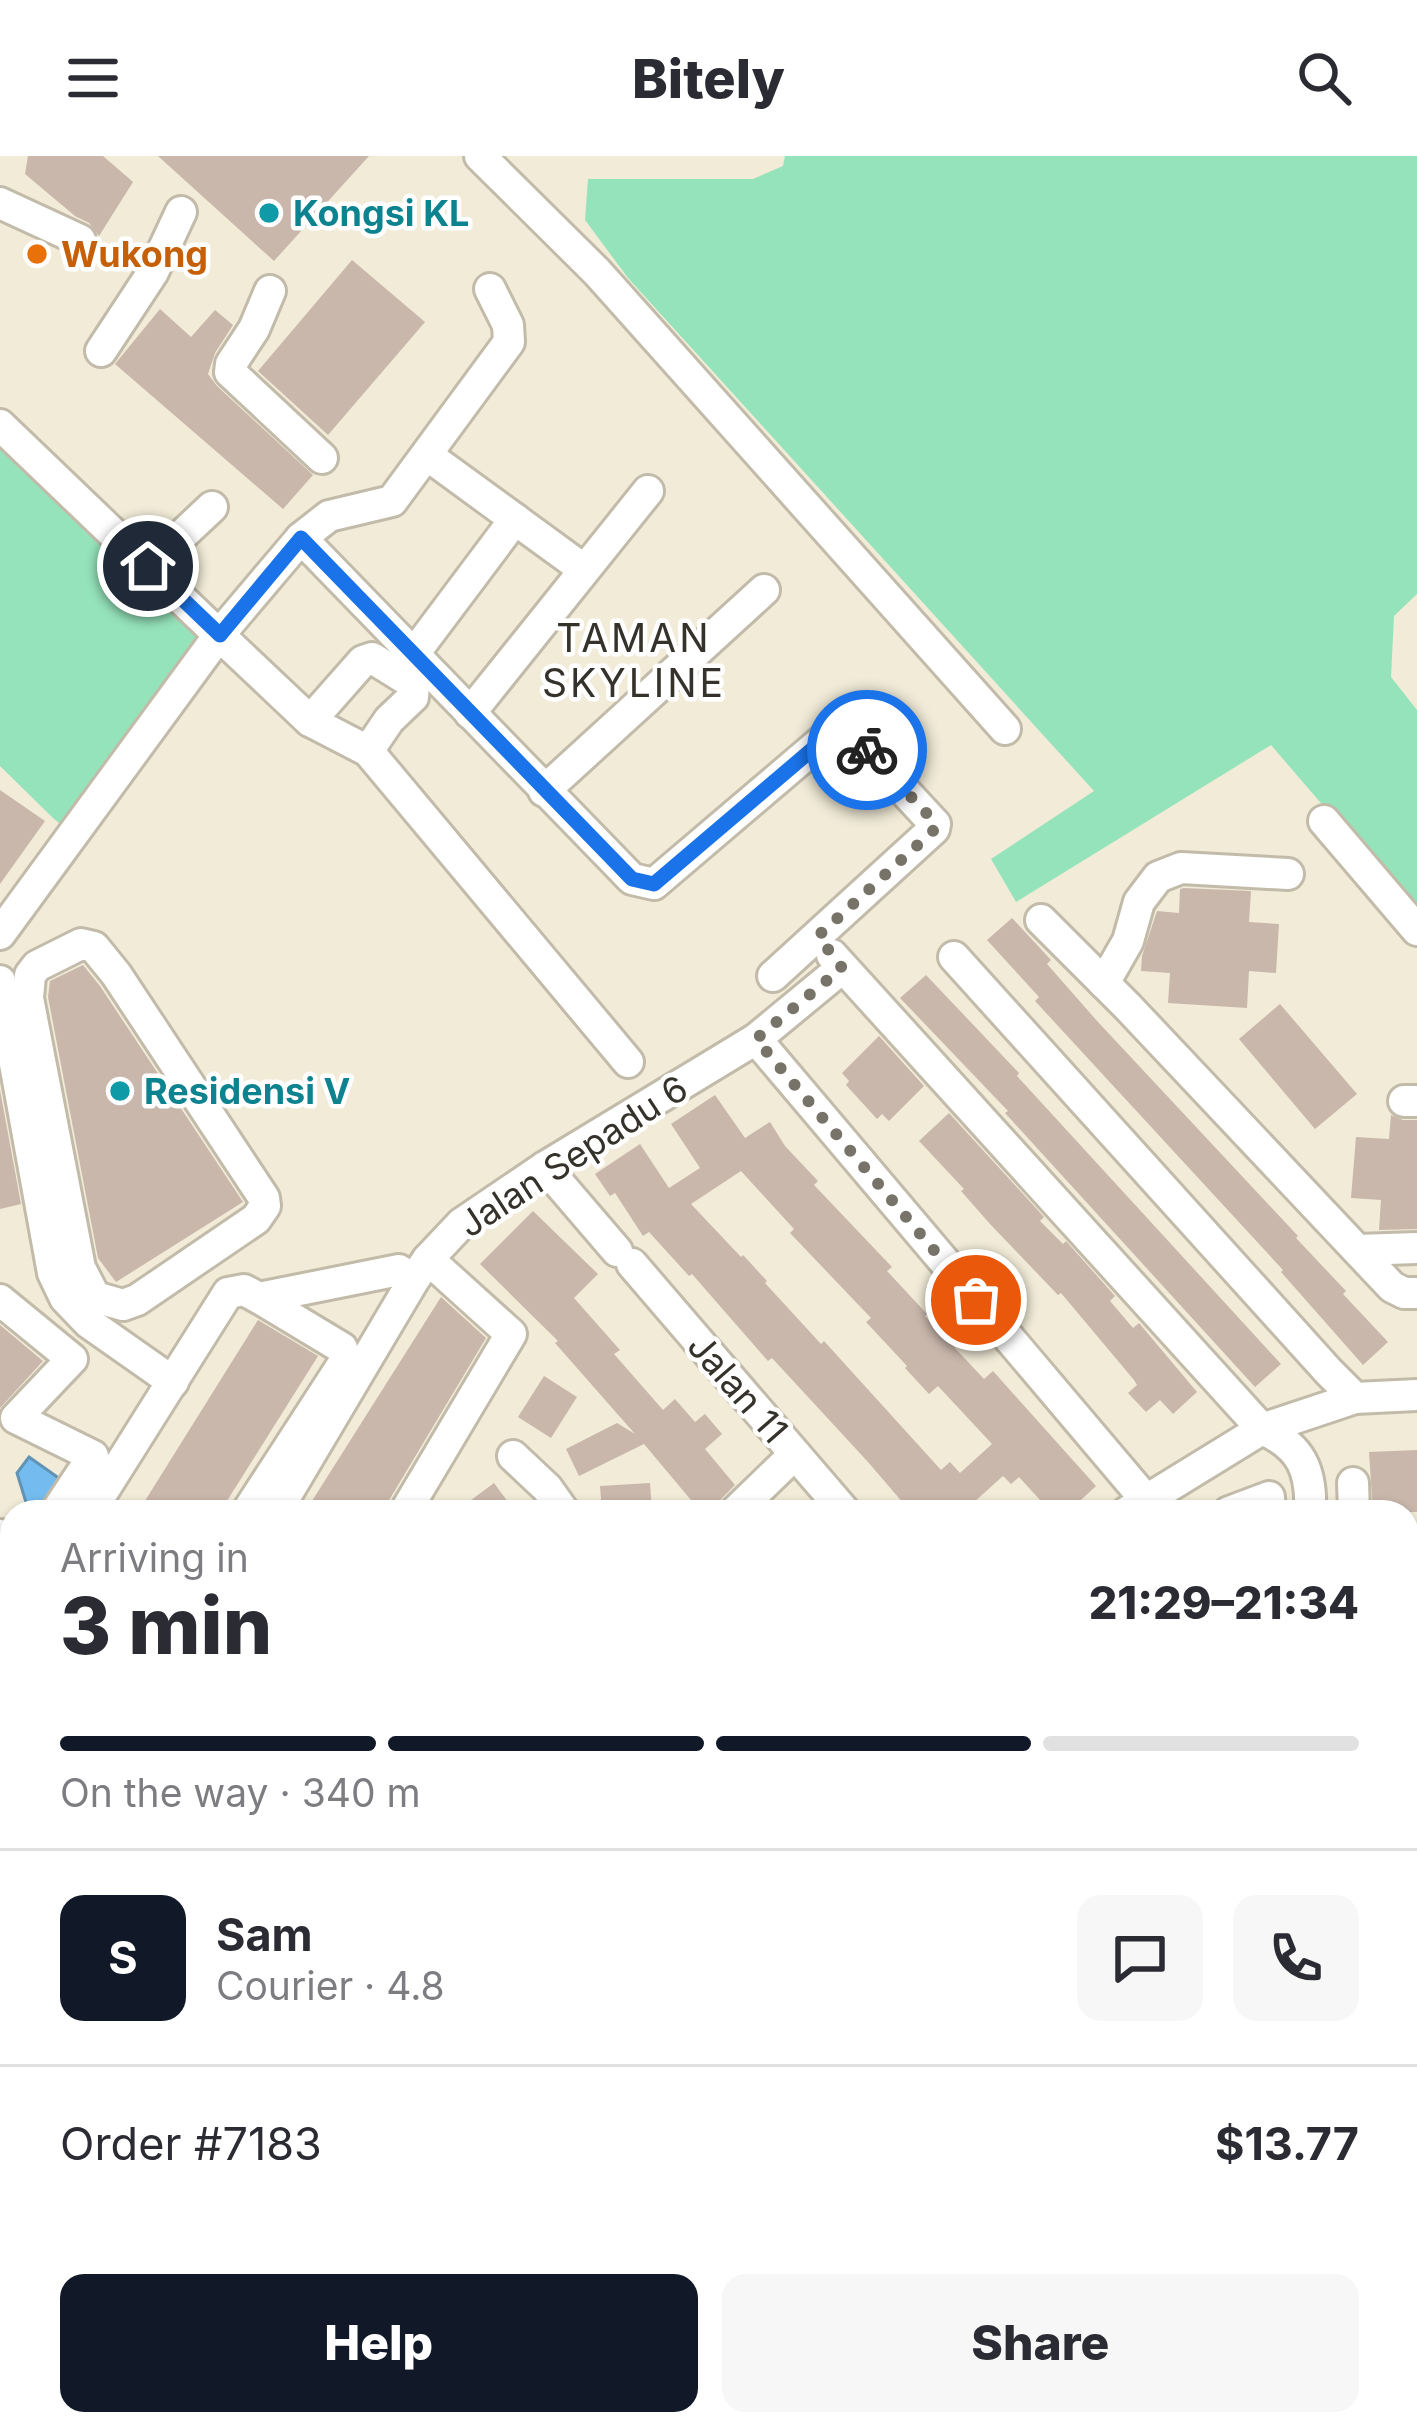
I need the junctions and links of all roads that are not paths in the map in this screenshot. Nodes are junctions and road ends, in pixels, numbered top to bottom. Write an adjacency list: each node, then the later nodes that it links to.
1 (480, 156): 22 (street)
2 (0, 203): 4 (street)
3 (181, 212): 7 (street)
4 (80, 240)
5 (490, 289): 9 (street)
6 (270, 291): 10 (street)
7 (101, 351)
8 (0, 425): 16 (street)
9 (427, 454): 13 (street); 14 (street)
10 (322, 458)
11 (648, 490): 20 (street)
12 (212, 507): 16 (street)
13 (514, 519): 15 (street); 19 (street)
14 (301, 538): 18 (street); 19 (street)
15 (575, 562)
16 (148, 566): 18 (street)
17 (764, 590): 24 (street)
18 (220, 635): 21 (street); 29 (street)
19 (413, 655): 20 (street)
20 (470, 713): 24 (street)
21 (310, 721): 23 (street); 23 (street)
22 (1005, 729)
23 (368, 752): 37 (street)
24 (544, 791): 30 (street)
25 (1324, 821): 28 (street)
26 (1288, 874): 35 (street)
27 (1040, 920): 35 (street)
28 (1417, 930)
29 (0, 934)
30 (818, 936): 32 (street); 33 (street)
31 (954, 957): 48 (street)
32 (842, 968): 36 (street, Jalan Sepadu 6); 49 (street)
33 (773, 976)
34 (0, 981): 46 (street)
35 (1104, 983): 40 (street)
36 (756, 1039): 38 (street, Jalan Sepadu 6); 60 (street)
37 (628, 1062)
38 (545, 1167): 42 (street, Jalan Sepadu 6); 50 (street, Jalan 11)
39 (1417, 1248): 40 (street)
40 (1358, 1250): 43 (street)
41 (193, 1262): 41 (street); 44 (street)
42 (420, 1270): 44 (street); 55 (street, Jalan Sepadu 6); 56 (street)
43 (1417, 1293)
44 (243, 1296): 46 (street); 54 (street)
45 (0, 1300): 52 (street)
46 (173, 1382): 53 (street)
47 (1417, 1395): 48 (street)
48 (1355, 1398): 49 (street)
49 (1262, 1429): 61 (street); 62 (street)
50 (795, 1454): 58 (street); 59 (street, Jalan 11)
51 (513, 1456): 57 (street)
52 (64, 1500)
53 (98, 1500)
54 (255, 1500)
55 (284, 1500)
56 (412, 1500)
57 (556, 1500)
58 (747, 1500)
59 (835, 1500)
60 (1132, 1500)
61 (1147, 1500)
62 (1311, 1500)

